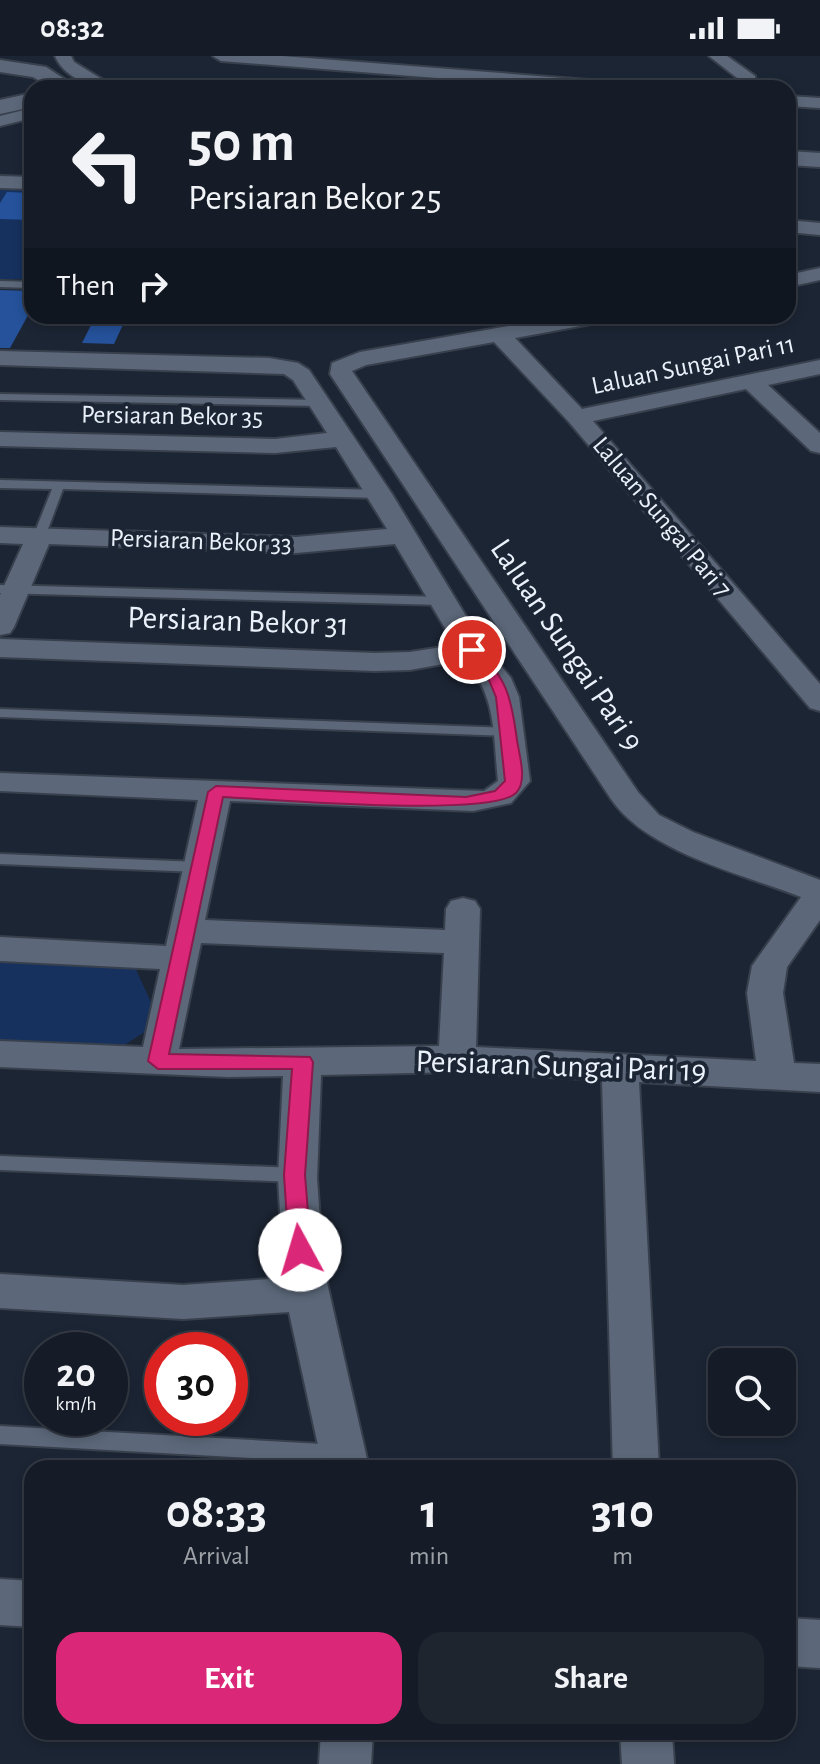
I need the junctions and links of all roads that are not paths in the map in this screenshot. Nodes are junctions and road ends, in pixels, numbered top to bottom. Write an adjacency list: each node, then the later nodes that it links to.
1 (19, 56): 7 (main road)
2 (38, 56): 10 (main road)
3 (63, 56): 11 (street)
4 (221, 56): 8 (street)
5 (432, 56): 8 (street)
6 (717, 56): 14 (street)
7 (0, 64): 9 (main road)
8 (420, 72): 12 (street); 13 (street)
9 (51, 80)
10 (54, 80)
11 (94, 80)
12 (414, 80)
13 (489, 80)
14 (749, 80)
15 (796, 102): 16 (street)
16 (820, 103)
17 (24, 105): 18 (main road)
18 (0, 110)
19 (796, 158): 20 (main road)
20 (820, 160)
21 (0, 182): 22 (street)
22 (24, 183)
23 (796, 227): 24 (street)
24 (820, 229)
25 (820, 274): 26 (street)
26 (796, 279)
27 (0, 284): 28 (lane)
28 (24, 285)
29 (446, 324): 32 (street)
30 (559, 324): 31 (street)
31 (500, 335): 32 (street); 38 (street, Laluan Sungai Pari 7)
32 (463, 341): 60 (street, Laluan Sungai Pari 9)
33 (0, 358): 37 (street)
34 (820, 367): 35 (street, Laluan Sungai Pari 11)
35 (751, 381): 38 (street, Laluan Sungai Pari 11); 41 (street)
36 (0, 397): 37 (lane)
37 (320, 403): 40 (street)
38 (577, 417): 53 (street, Laluan Sungai Pari 7)
39 (0, 439): 40 (street, Persiaran Bekor 35)
40 (341, 439): 44 (street)
41 (820, 446)
42 (0, 484): 43 (lane)
43 (59, 485): 44 (lane); 47 (lane)
44 (379, 494): 46 (street)
45 (0, 535): 47 (street, Persiaran Bekor 33)
46 (401, 535): 47 (street, Persiaran Bekor 33); 49 (street)
47 (39, 537): 48 (street)
48 (8, 590): 49 (lane); 50 (street)
49 (443, 601): 52 (street)
50 (0, 627)
51 (0, 648): 52 (street, Persiaran Bekor 31)
52 (472, 650): 55 (street)
53 (820, 702)
54 (0, 713): 55 (lane)
55 (509, 732): 57 (street)
56 (0, 782): 57 (street)
57 (216, 792): 59 (street)
58 (0, 859): 59 (lane)
59 (199, 867): 61 (street)
60 (820, 894): 68 (street)
61 (182, 944): 62 (street); 64 (street); 65 (street)
62 (0, 949)
63 (0, 1054): 65 (street, Persiaran Sungai Pari 19)
64 (457, 1059): 66 (street, Persiaran Sungai Pari 19); 67 (street, Persiaran Sungai Pari 19)
65 (158, 1061): 66 (street, Persiaran Sungai Pari 19)
66 (303, 1062): 71 (street)
67 (620, 1066): 68 (street, Persiaran Sungai Pari 19); 77 (street)
68 (777, 1076): 69 (street, Persiaran Sungai Pari 19)
69 (820, 1078)
70 (0, 1163): 71 (lane)
71 (295, 1175): 73 (street)
72 (0, 1291): 73 (street)
73 (307, 1294): 76 (street)
74 (0, 1435): 75 (lane)
75 (332, 1460)
76 (345, 1460)
77 (636, 1460)
78 (0, 1602): 79 (street)
79 (24, 1604)
80 (796, 1642): 81 (street)
81 (820, 1644)
82 (346, 1740): 84 (street)
83 (646, 1740): 85 (street)
84 (345, 1764)
85 (648, 1764)

